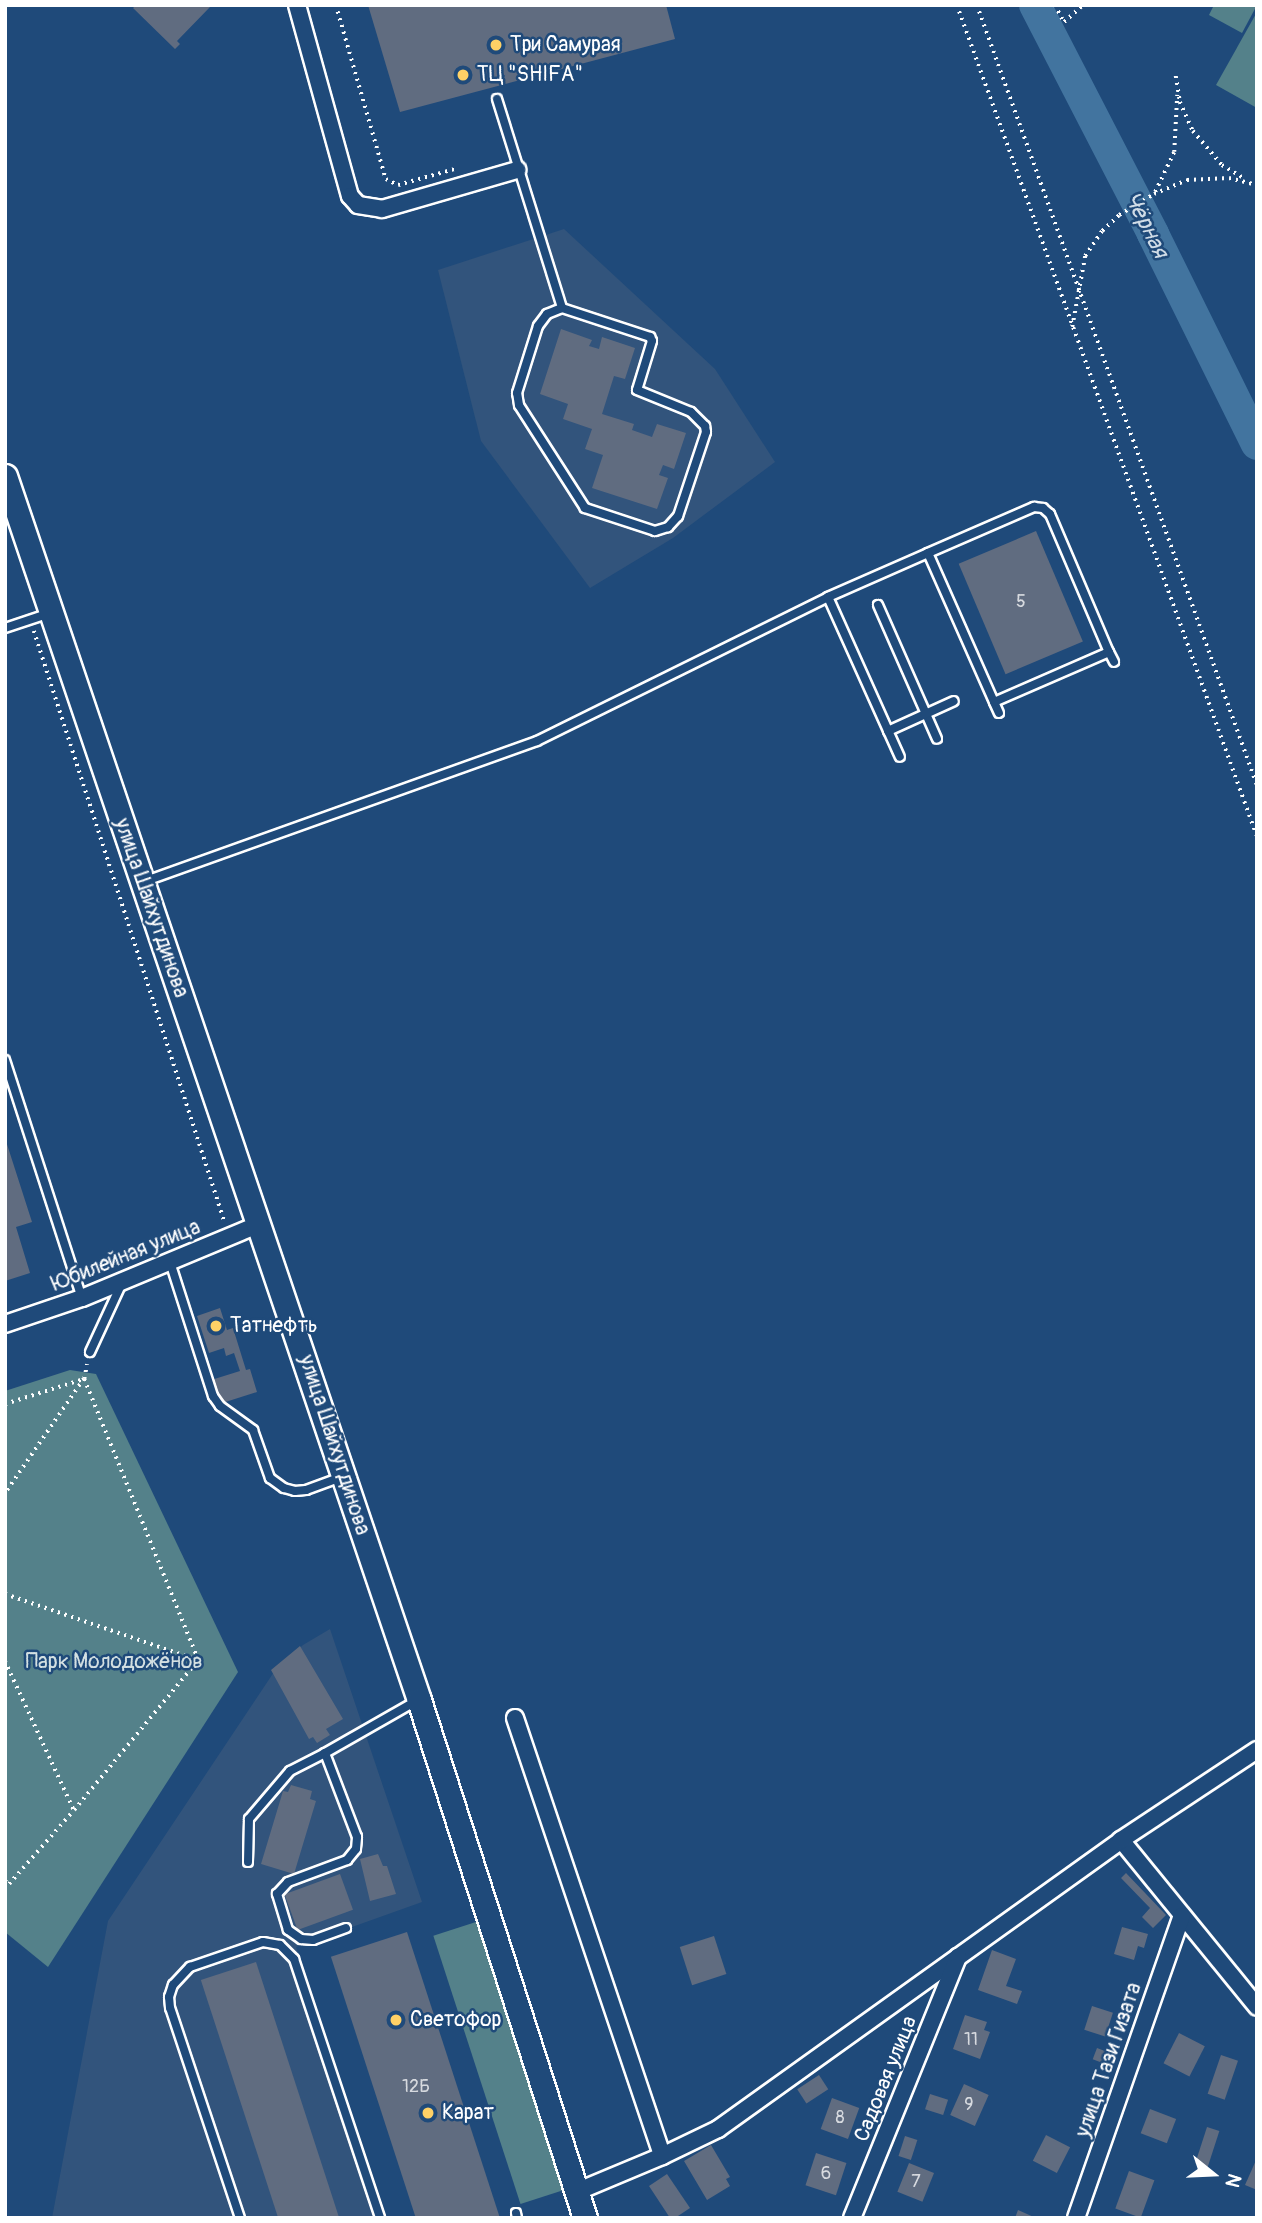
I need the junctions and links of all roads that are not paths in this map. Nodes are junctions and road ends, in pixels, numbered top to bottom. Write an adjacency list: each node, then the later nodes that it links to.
1 (297, 5): 3 (street)
2 (497, 99): 3 (lane)
3 (517, 170): 4 (lane)
4 (562, 308): 4 (lane)
5 (5, 476): 9 (main road, улица Шайхутдинова)
6 (928, 553): 7 (lane); 11 (lane); 14 (lane)
7 (828, 597): 17 (lane); 20 (lane)
8 (877, 605): 16 (lane)
9 (40, 617): 10 (lane); 20 (main road, улица Шайхутдинова)
10 (5, 628)
11 (1109, 652): 12 (lane); 14 (lane)
12 (1114, 662)
13 (954, 701): 16 (lane)
14 (994, 702): 15 (lane)
15 (999, 713)
16 (926, 714): 17 (lane); 18 (lane)
17 (888, 731): 19 (lane)
18 (937, 739)
19 (900, 757)
20 (142, 882): 22 (main road, улица Шайхутдинова)
21 (5, 1060): 25 (lane)
22 (260, 1224): 23 (street, Юбилейная улица); 28 (main road, улица Шайхутдинова)
23 (170, 1262): 24 (street, Юбилейная улица); 28 (lane)
24 (122, 1282): 25 (street, Юбилейная улица); 27 (lane)
25 (82, 1298): 26 (street, Юбилейная улица)
26 (5, 1324)
27 (90, 1352)
28 (344, 1476): 29 (main road, улица Шайхутдинова)
29 (419, 1700): 32 (lane); 40 (main road, улица Шайхутдинова)
30 (516, 1718): 39 (street)
31 (1257, 1750): 33 (street)
32 (326, 1753): 34 (lane); 36 (lane)
33 (1121, 1840): 35 (street); 37 (street)
34 (248, 1862)
35 (1182, 1916): 38 (street); 45 (street, улица Тази Гизата)
36 (346, 1928)
37 (958, 1956): 39 (street); 44 (street, Садовая улица)
38 (1257, 2007)
39 (662, 2156): 40 (street)
40 (576, 2192): 43 (main road, улица Шайхутдинова)
41 (240, 2218): 42 (lane)
42 (380, 2218)
43 (585, 2218)
44 (852, 2218)
45 (1076, 2218)

